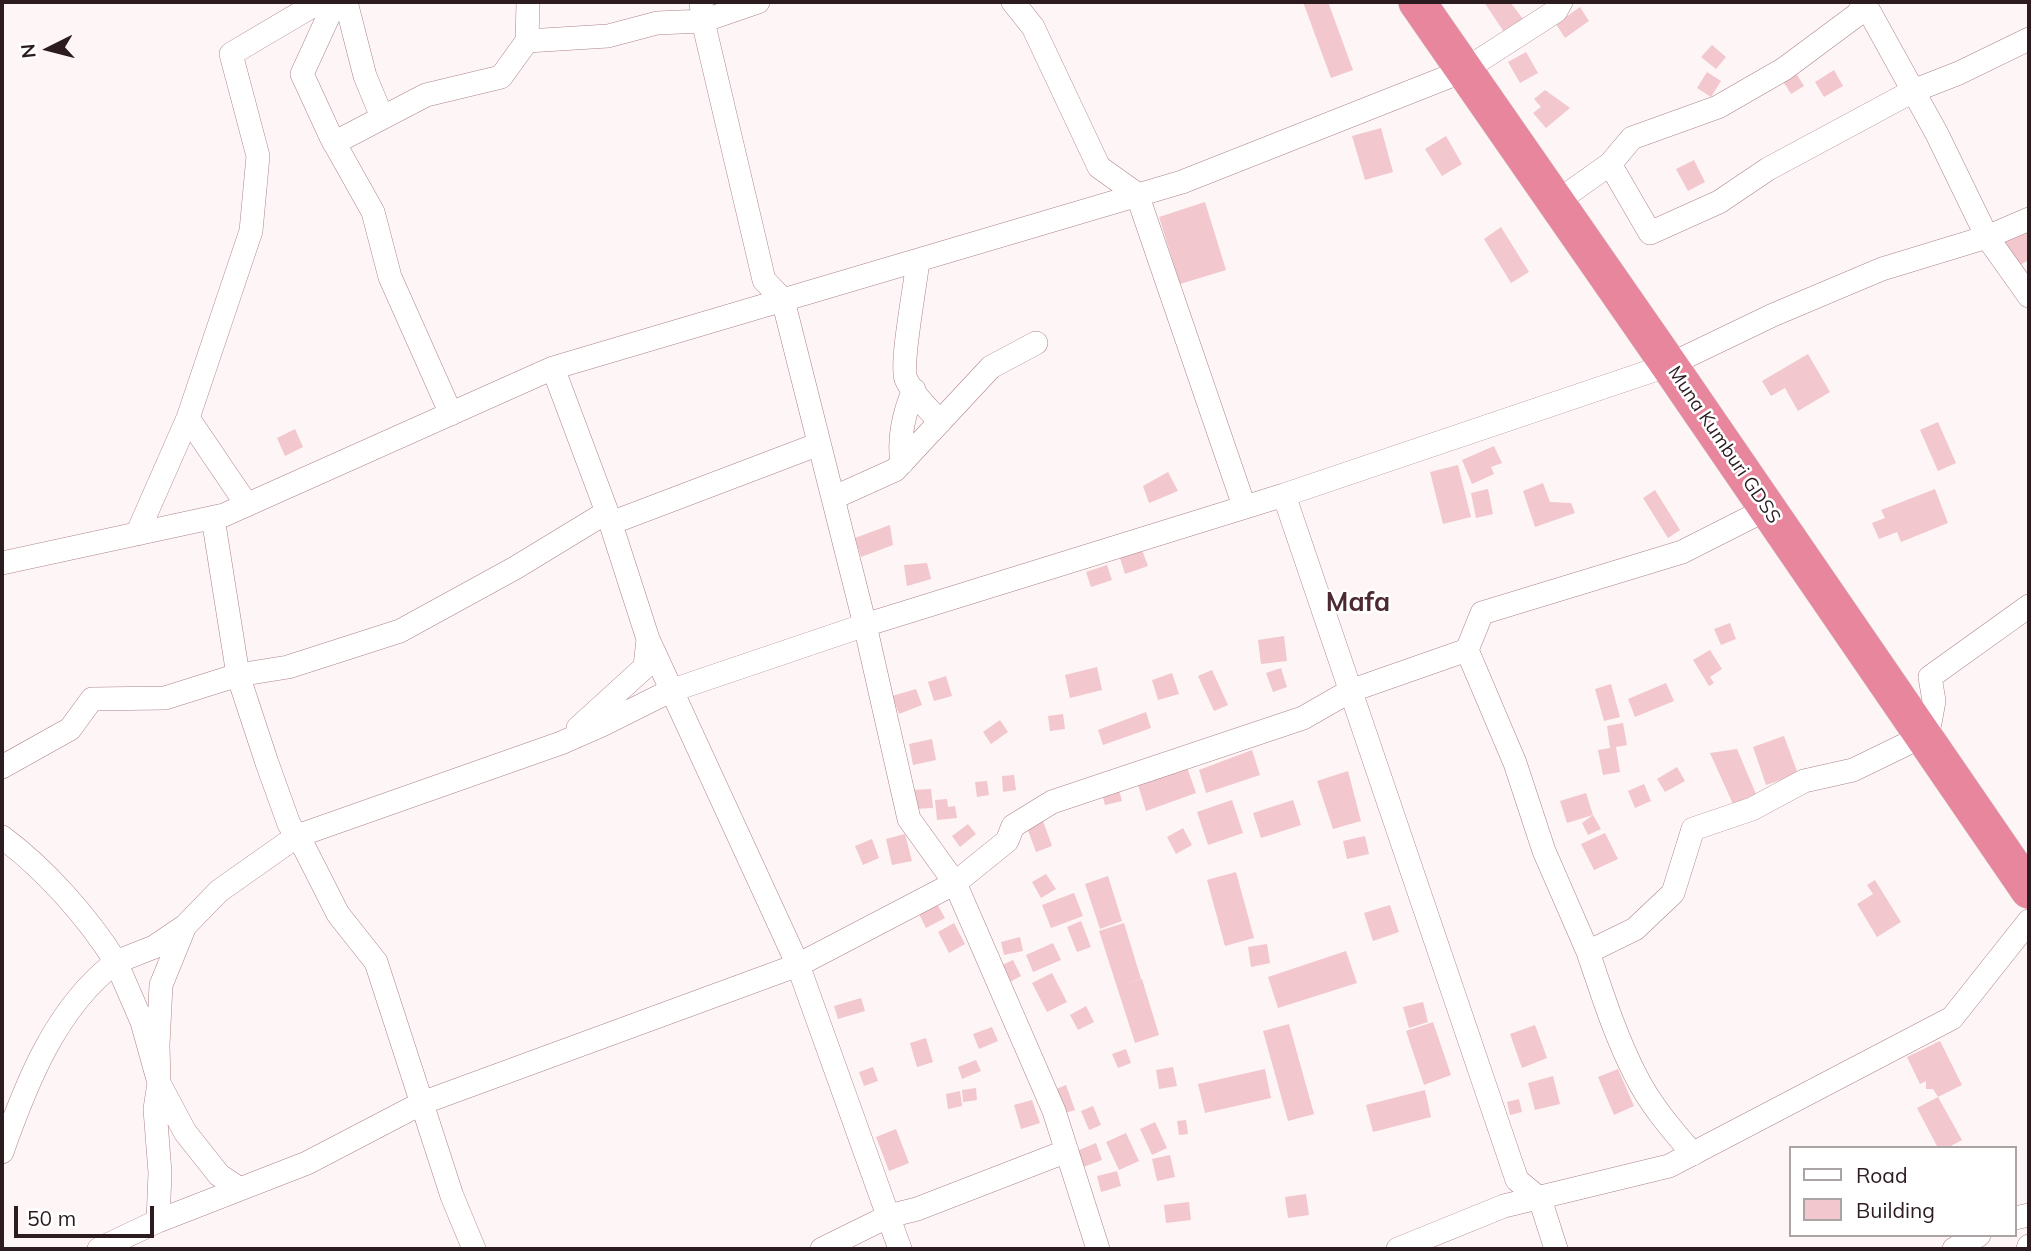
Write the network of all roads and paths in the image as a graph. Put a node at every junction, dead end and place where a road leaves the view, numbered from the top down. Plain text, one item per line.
1 (319, 2) edge
2 (335, 2) edge
3 (346, 2) edge
4 (528, 2) edge
5 (758, 2) edge
6 (1013, 2) edge
7 (1417, 2) edge
8 (1561, 2) edge
9 (1864, 2) edge
10 (702, 11) edge
11 (2029, 38) edge
12 (527, 41) junction
13 (1463, 71) junction
14 (1913, 90) junction
15 (382, 117) junction
16 (334, 142) junction
17 (1610, 164) junction
18 (1138, 194) junction
19 (1555, 203) junction
20 (2029, 219) edge
21 (1987, 237) junction
22 (918, 260) junction
23 (2029, 296) edge
24 (783, 300) junction
25 (1037, 343) dead end
26 (1669, 365) junction
27 (553, 368) junction
28 (914, 390) junction
29 (451, 414) junction
30 (188, 418) junction
31 (940, 422) junction
32 (819, 443) junction
33 (902, 463) junction
34 (1284, 495) junction
35 (833, 498) junction
36 (247, 505) junction
37 (1244, 506) junction
38 (1767, 509) junction
39 (213, 518) junction
40 (609, 518) junction
41 (137, 534) junction
42 (2, 563) edge
43 (2029, 606) edge
44 (865, 625) junction
45 (648, 639) junction
46 (1467, 650) junction
47 (238, 675) junction
48 (670, 691) junction
49 (1350, 691) junction
50 (1923, 736) junction
51 (561, 743) junction
52 (2, 767) edge
53 (297, 836) junction
54 (2, 837) edge
55 (955, 883) junction
56 (2029, 890) edge
57 (2029, 921) edge
58 (185, 926) junction
59 (1588, 952) junction
60 (116, 962) junction
61 (799, 965) junction
62 (159, 1083) junction
63 (422, 1103) junction
64 (1067, 1151) junction
65 (2, 1152) edge
66 (1693, 1154) junction
67 (240, 1189) junction
68 (1544, 1209) junction
69 (889, 1216) junction
70 (158, 1221) junction
71 (1975, 1237) edge
72 (99, 1249) edge
73 (474, 1249) edge
74 (822, 1249) edge
75 (900, 1249) edge
76 (1098, 1249) edge
77 (1398, 1249) edge
78 (1536, 1249) edge
79 (1556, 1249) edge
80 (1954, 1249) edge

1 - 30 street
2 - 16 street
3 - 15 street
4 - 12 street
5 - 10 street
6 - 18 street
7 - 13 highway, Muna Kumburi GDSS
8 - 13 street
9 - 14 street
9 - 17 street
10 - 12 street
10 - 24 street
11 - 14 street
12 - 15 street
13 - 18 street
13 - 19 highway, Muna Kumburi GDSS
14 - 17 street
14 - 21 street
15 - 16 street
16 - 29 street
17 - 19 street
18 - 22 street
18 - 37 street
19 - 26 highway, Muna Kumburi GDSS
20 - 21 street
21 - 23 street
21 - 26 street
22 - 24 street
22 - 28 street
24 - 27 street
24 - 32 street
25 - 31 street
26 - 34 street
26 - 38 highway, Muna Kumburi GDSS
27 - 29 street
27 - 40 street
28 - 31 street
28 - 33 street
29 - 36 street
30 - 36 street
30 - 41 street
31 - 33 street
32 - 35 street
32 - 40 street
33 - 35 street
34 - 37 street
34 - 49 street
35 - 44 street
36 - 39 street
37 - 44 street
38 - 46 street
38 - 50 highway, Muna Kumburi GDSS
39 - 41 street
39 - 47 street
40 - 45 street
40 - 47 street
41 - 42 street
43 - 50 street
44 - 48 street
44 - 55 street
45 - 48 street
45 - 51 street
46 - 49 street
46 - 59 street
47 - 52 street
47 - 53 street
48 - 51 street
48 - 61 street
49 - 55 street
49 - 68 street
50 - 56 highway, Muna Kumburi GDSS
50 - 59 street
51 - 53 street
53 - 58 street
53 - 63 street
54 - 60 street
55 - 61 street
55 - 64 street
57 - 66 street
58 - 60 street
58 - 62 street
59 - 66 street
60 - 62 street
60 - 65 street
61 - 63 street
61 - 69 street
62 - 67 street
62 - 70 street
63 - 67 street
63 - 73 street
64 - 69 street
64 - 76 street
66 - 68 street
67 - 70 street
68 - 77 street
68 - 78 street
68 - 79 street
69 - 74 street
69 - 75 street
70 - 72 street
71 - 80 street

